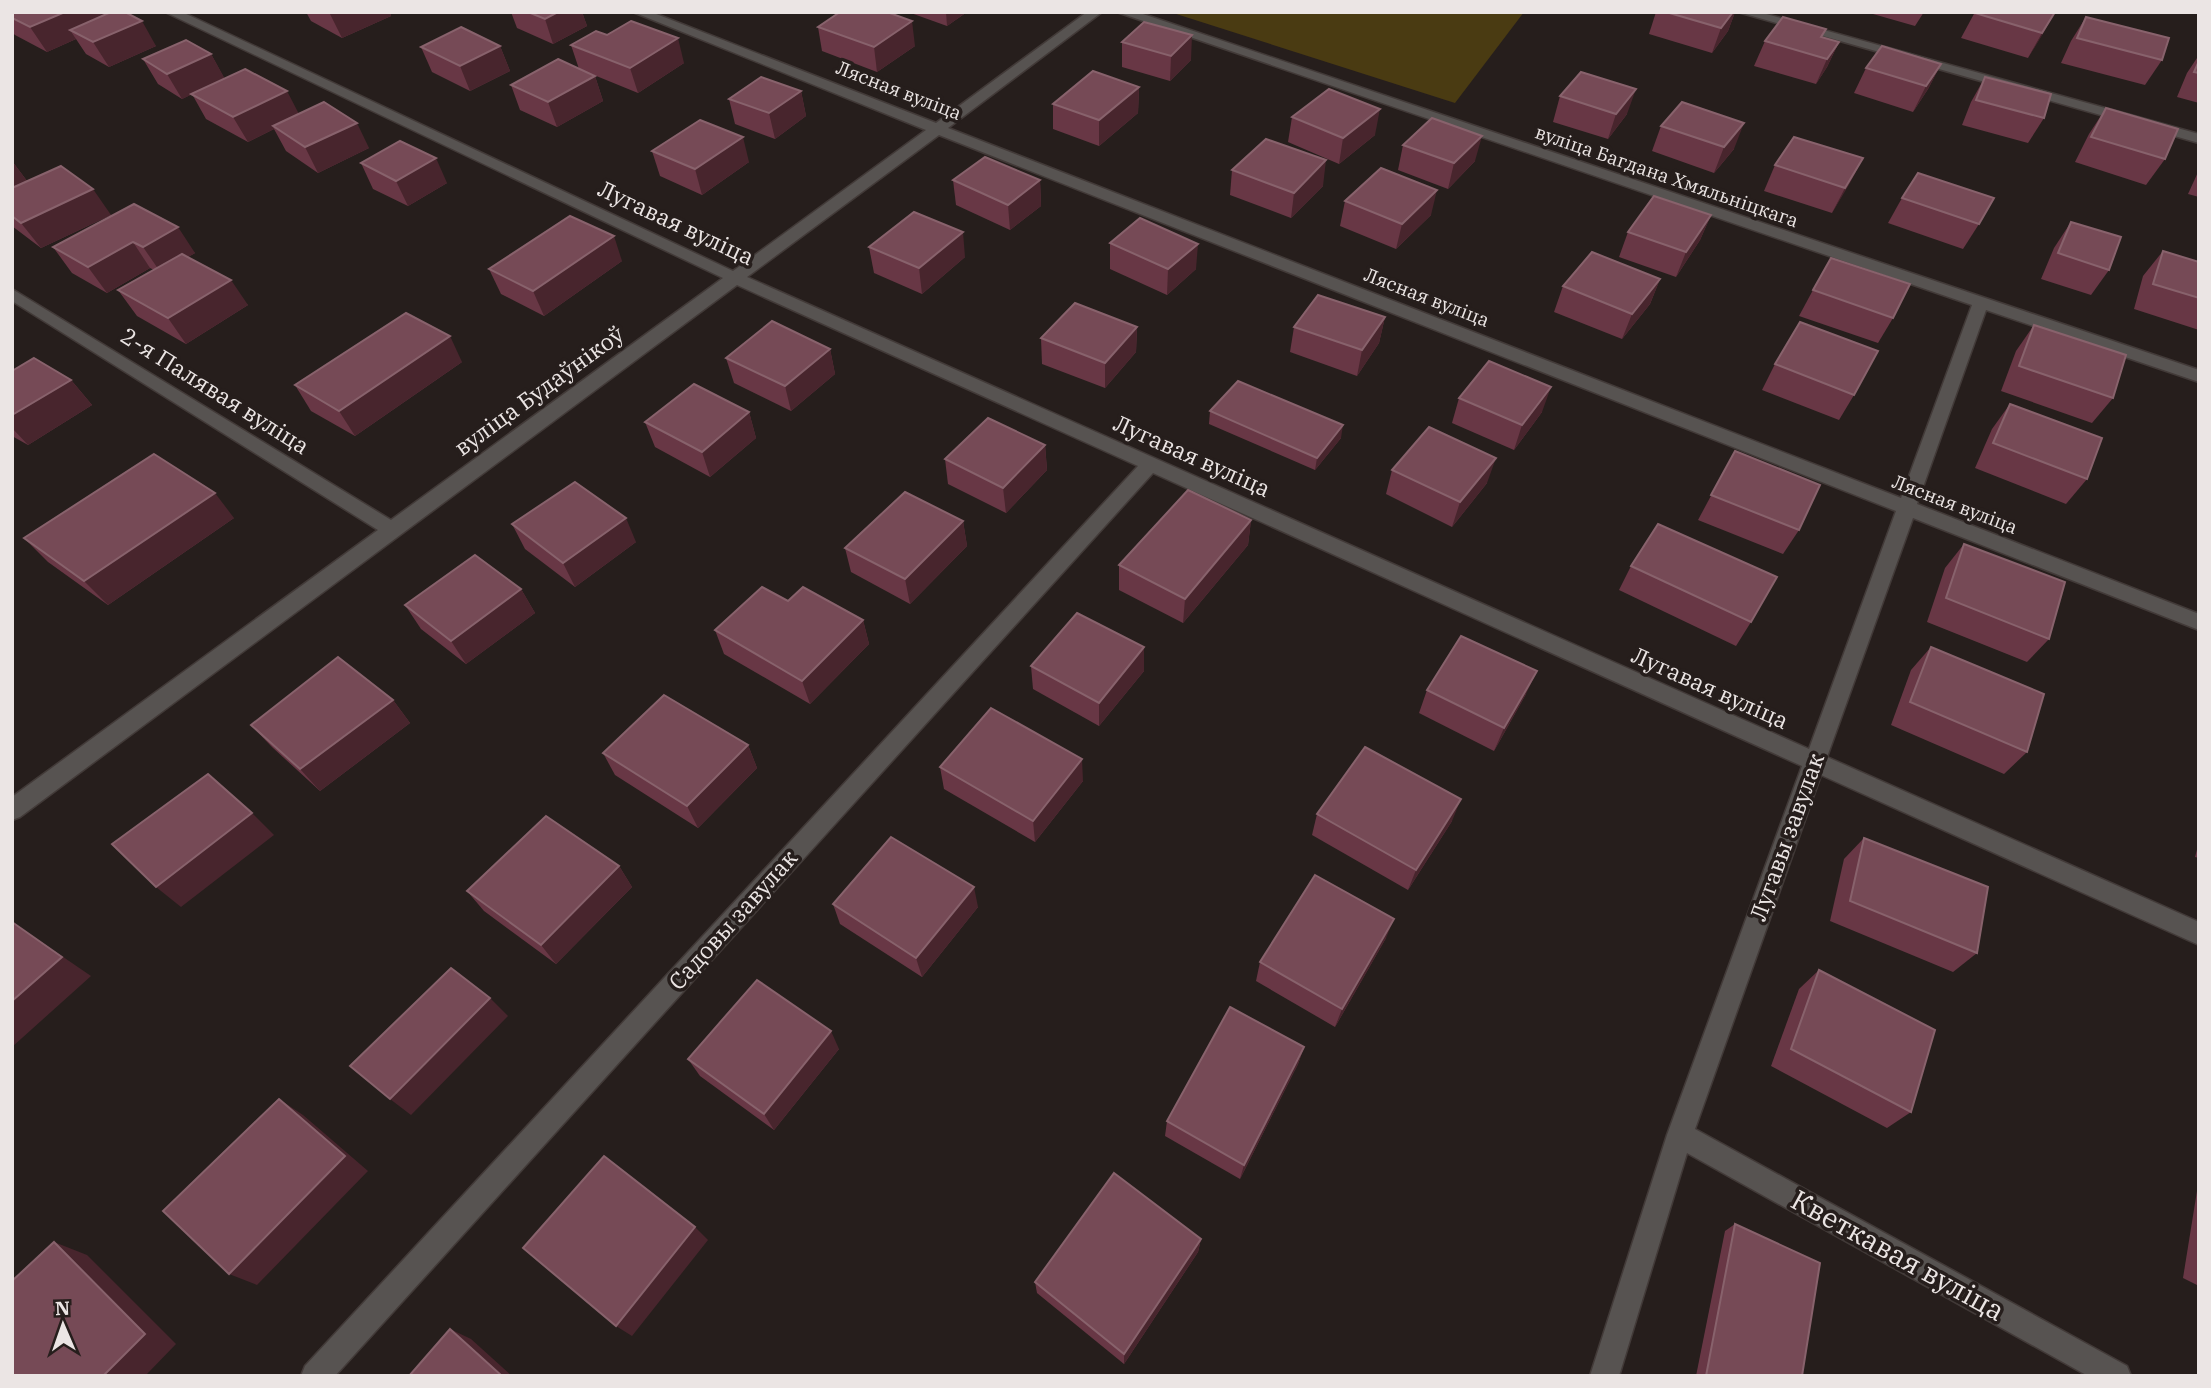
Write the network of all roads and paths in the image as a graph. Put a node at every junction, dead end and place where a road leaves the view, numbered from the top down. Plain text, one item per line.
1 (171, 12) edge
2 (639, 12) edge
3 (1096, 12) edge
4 (1124, 12) edge
5 (1744, 12) edge
6 (938, 128) junction
7 (2199, 139) edge
8 (735, 278) junction
9 (12, 294) edge
10 (1981, 302) junction
11 (2199, 376) edge
12 (1151, 464) junction
13 (1907, 507) junction
14 (392, 530) junction
15 (2199, 622) edge
16 (1815, 761) junction
17 (12, 810) edge
18 (2199, 934) edge
19 (1680, 1135) junction
20 (315, 1376) edge
21 (1604, 1376) edge
22 (2117, 1376) edge

1 - 8 street, Лугавая вуліца
2 - 6 street, Лясная вуліца
3 - 6 street, вуліца Будаўнікоў
4 - 10 street, вуліца Багдана Хмяльніцкага
5 - 7 street
6 - 8 street, вуліца Будаўнікоў
6 - 13 street, Лясная вуліца
8 - 12 street, Лугавая вуліца
8 - 14 street, вуліца Будаўнікоў
9 - 14 street, 2-я Палявая вуліца
10 - 11 street, вуліца Багдана Хмяльніцкага
10 - 13 street, Лугавы завулак
12 - 16 street, Лугавая вуліца
12 - 20 street, Садовы завулак
13 - 15 street, Лясная вуліца
13 - 16 street, Лугавы завулак
14 - 17 street, вуліца Будаўнікоў
16 - 18 street, Лугавая вуліца
16 - 19 street, Лугавы завулак
19 - 21 street, Лугавы завулак
19 - 22 street, Кветкавая вуліца

